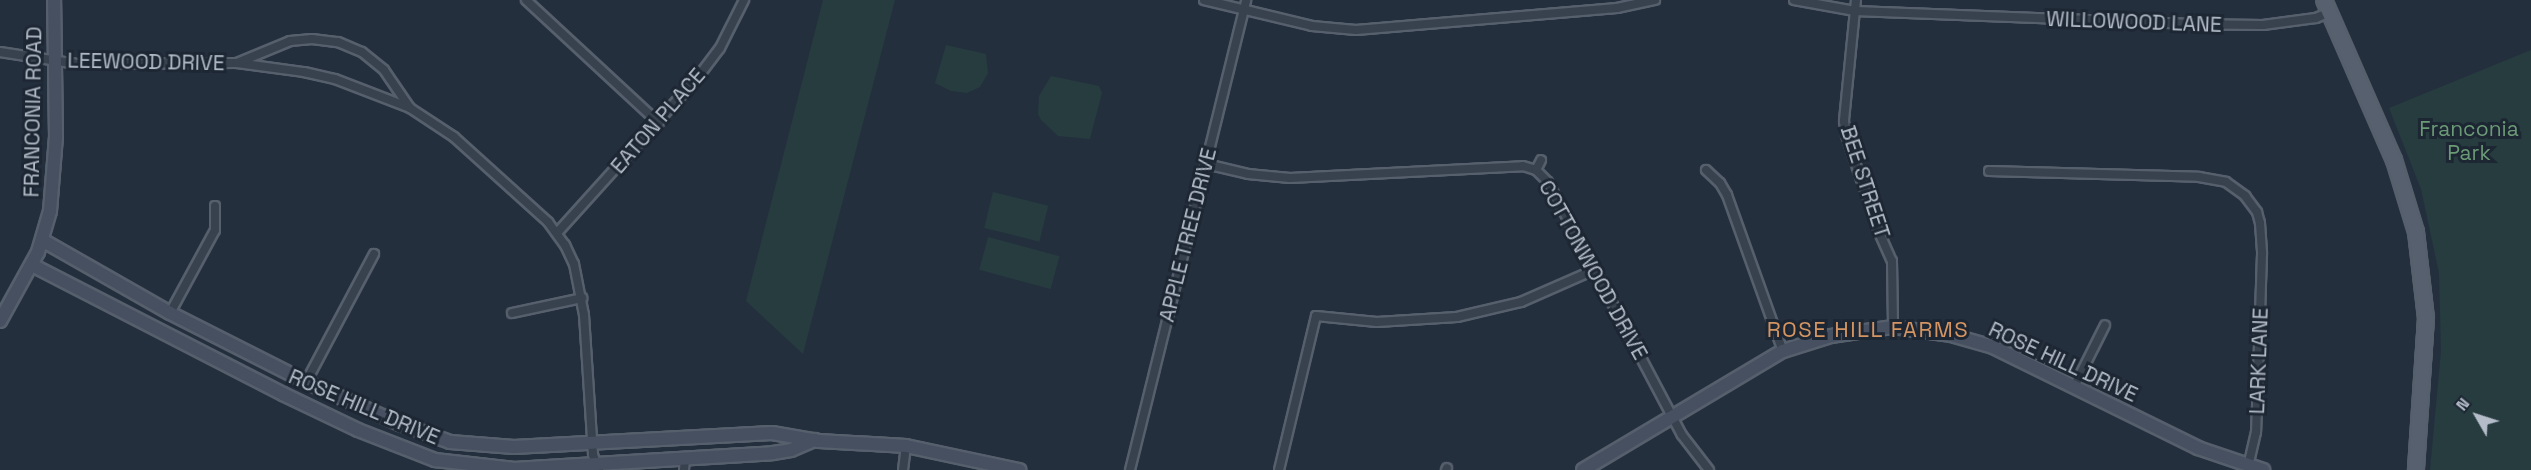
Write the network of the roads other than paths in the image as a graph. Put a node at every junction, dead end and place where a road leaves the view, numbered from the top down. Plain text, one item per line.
1 (54, 0) edge
2 (526, 0) edge
3 (744, 0) edge
4 (1204, 0) edge
5 (1246, 0) edge
6 (1655, 0) edge
7 (1794, 0) edge
8 (1856, 0) edge
9 (1644, 1) edge
10 (2327, 6) edge
11 (1244, 10) junction
12 (1855, 10) junction
13 (0, 52) edge
14 (55, 61) junction
15 (237, 63) junction
16 (410, 108) junction
17 (659, 123) junction
18 (1541, 160) dead end
19 (1206, 164) junction
20 (1536, 170) junction
21 (1706, 170) dead end
22 (1989, 171) dead end
23 (215, 206) dead end
24 (557, 233) junction
25 (42, 240) junction
26 (374, 254) dead end
27 (32, 265) junction
28 (1594, 270) junction
29 (582, 298) junction
30 (170, 313) junction
31 (512, 313) dead end
32 (2, 314) edge
33 (2105, 325) dead end
34 (1893, 327) junction
35 (1783, 351) junction
36 (306, 382) junction
37 (2074, 387) junction
38 (1672, 417) junction
39 (815, 440) junction
40 (592, 442) junction
41 (906, 447) junction
42 (595, 464) edge
43 (685, 464) edge
44 (2248, 466) junction
45 (903, 470) edge
46 (1019, 470) edge
47 (1130, 470) edge
48 (1279, 470) edge
49 (1583, 470) edge
50 (1709, 470) edge
51 (2264, 470) edge
52 (2416, 470) edge

1 - 14 street, FRANCONIA ROAD
2 - 17 street
3 - 17 street, EATON PLACE
4 - 11 street
5 - 11 street, APPLE TREE DRIVE
6 - 9 street
7 - 12 street, WILLOWOOD LANE
8 - 12 street, BEE STREET
9 - 11 street
10 - 12 street, WILLOWOOD LANE
10 - 52 main road
11 - 19 street, APPLE TREE DRIVE
12 - 34 street, BEE STREET
13 - 14 street, LEEWOOD DRIVE
14 - 15 street, LEEWOOD DRIVE
14 - 25 street, FRANCONIA ROAD
15 - 16 street, LEEWOOD DRIVE
15 - 16 street, LEEWOOD DRIVE
16 - 24 street, LEEWOOD DRIVE
17 - 24 street, EATON PLACE
18 - 20 street
19 - 20 street, COTTONWOOD DRIVE
19 - 47 street, APPLE TREE DRIVE
20 - 28 street, COTTONWOOD DRIVE
21 - 35 street
22 - 44 street, LARK LANE
23 - 30 street
24 - 29 street, LEEWOOD DRIVE
25 - 27 street, FRANCONIA ROAD
25 - 30 street, ROSE HILL DRIVE
26 - 36 street
27 - 32 street, FRANCONIA ROAD
27 - 42 street, ROSE HILL DRIVE
28 - 38 street, COTTONWOOD DRIVE
28 - 48 street
29 - 31 street
29 - 40 street, LEEWOOD DRIVE
30 - 36 street, ROSE HILL DRIVE
33 - 37 street
34 - 35 street, ROSE HILL DRIVE
34 - 37 street, ROSE HILL DRIVE
35 - 38 street, ROSE HILL DRIVE
36 - 40 street, ROSE HILL DRIVE
37 - 44 street, ROSE HILL DRIVE
38 - 49 street, ROSE HILL DRIVE
38 - 50 street, COTTONWOOD DRIVE
39 - 40 street, ROSE HILL DRIVE
39 - 41 street, ROSE HILL DRIVE
39 - 43 street, ROSE HILL DRIVE
40 - 42 street, LEEWOOD DRIVE
41 - 45 street
41 - 46 street, ROSE HILL DRIVE
42 - 43 street, ROSE HILL DRIVE
44 - 51 street, ROSE HILL DRIVE

